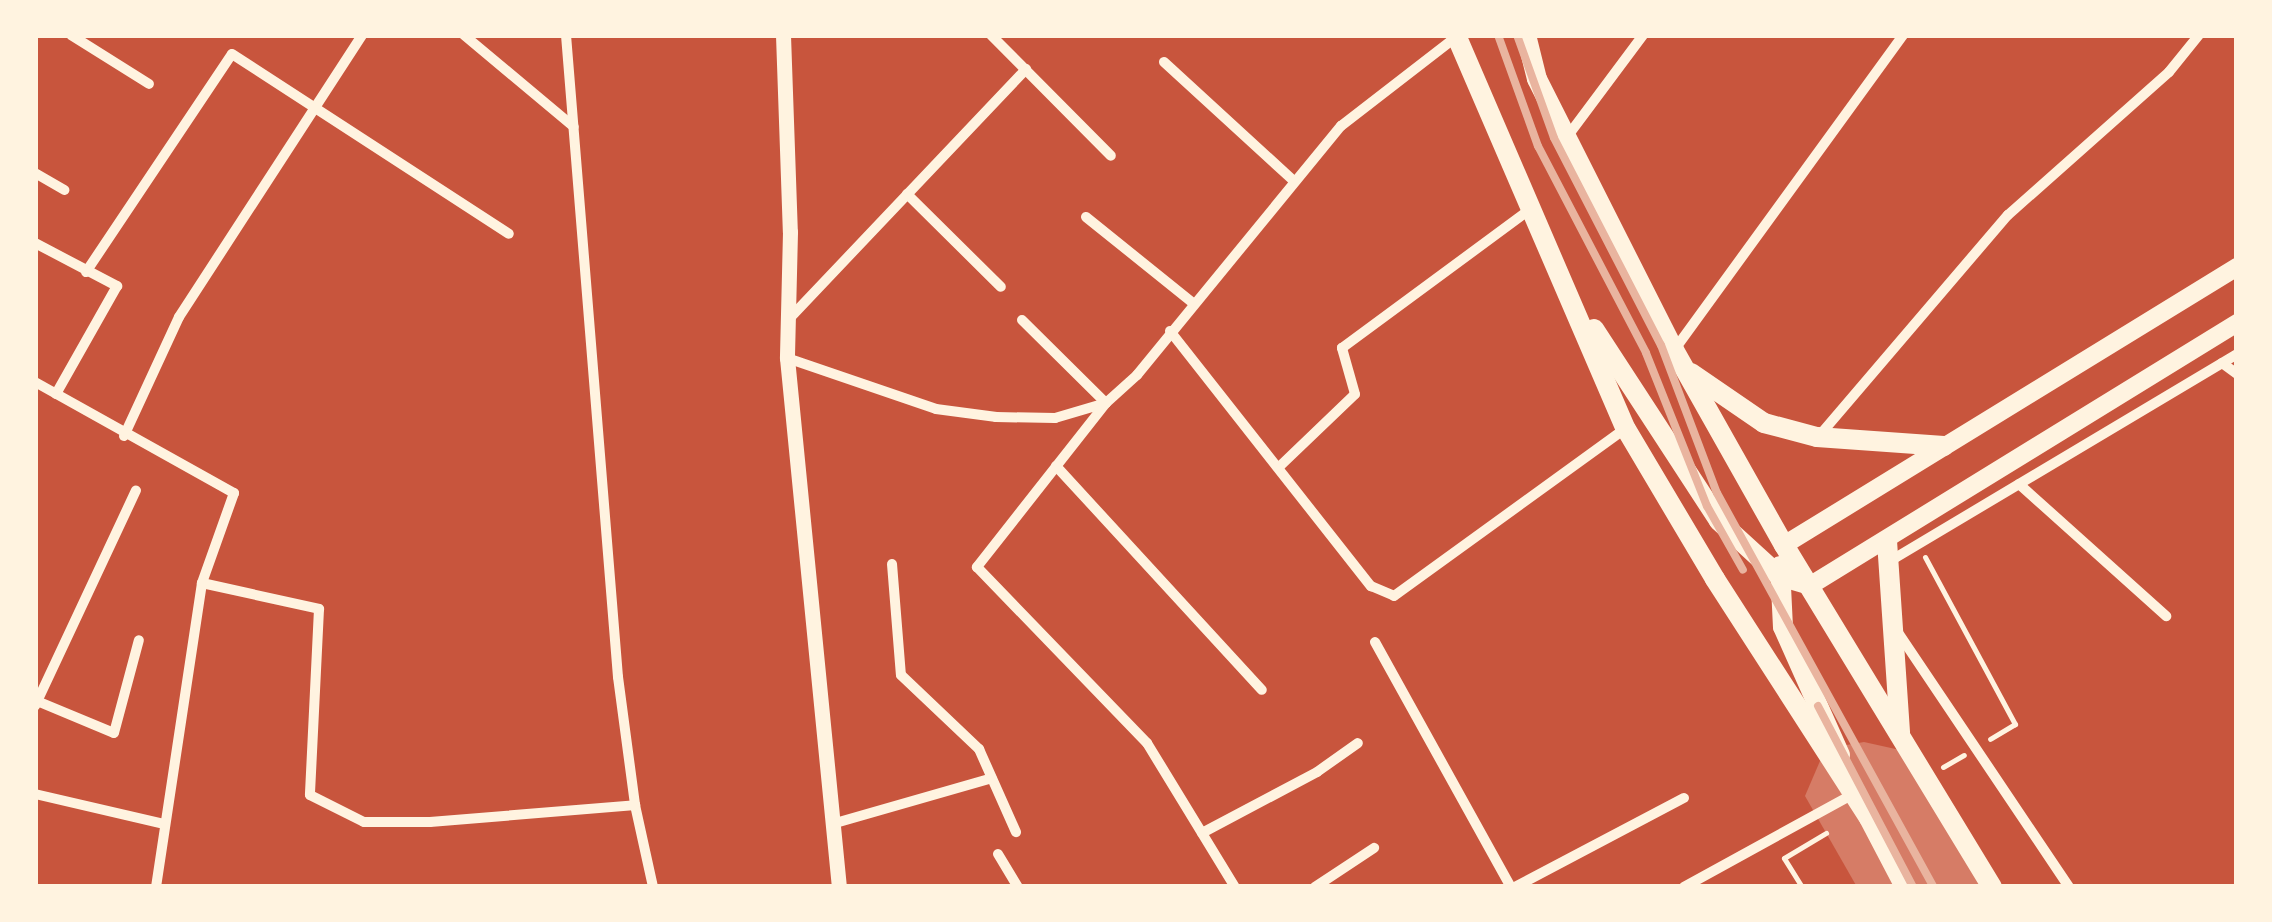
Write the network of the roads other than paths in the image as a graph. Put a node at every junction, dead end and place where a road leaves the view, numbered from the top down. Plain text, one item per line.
1 (71, 35) edge
2 (362, 35) edge
3 (464, 35) edge
4 (566, 35) edge
5 (783, 35) edge
6 (992, 35) edge
7 (1526, 35) edge
8 (1642, 35) edge
9 (1904, 35) edge
10 (2199, 35) edge
11 (1456, 36) edge
12 (1164, 62) dead end
13 (1026, 69) junction
14 (149, 84) dead end
15 (314, 108) junction
16 (574, 127) junction
17 (1566, 137) junction
18 (1112, 156) dead end
19 (35, 173) edge
20 (1294, 181) junction
21 (64, 190) dead end
22 (907, 194) junction
23 (1529, 210) junction
24 (1086, 218) dead end
25 (510, 234) dead end
26 (36, 245) edge
27 (2237, 268) edge
28 (86, 272) junction
29 (1565, 287) junction
30 (1001, 288) dead end
31 (1194, 303) junction
32 (788, 320) junction
33 (1022, 320) dead end
34 (2237, 323) edge
35 (1170, 331) junction
36 (1674, 350) junction
37 (2237, 354) edge
38 (787, 358) junction
39 (2222, 363) junction
40 (1685, 369) junction
41 (2237, 374) edge
42 (35, 382) edge
43 (56, 394) junction
44 (1106, 403) junction
45 (1626, 429) junction
46 (124, 436) junction
47 (1818, 437) junction
48 (1944, 446) junction
49 (1056, 466) junction
50 (1279, 467) junction
51 (2019, 484) junction
52 (136, 490) dead end
53 (1784, 545) junction
54 (1888, 551) junction
55 (892, 564) dead end
56 (1779, 576) junction
57 (202, 583) junction
58 (1811, 585) junction
59 (2166, 616) dead end
60 (1891, 624) junction
61 (139, 640) dead end
62 (1376, 642) dead end
63 (1262, 690) dead end
64 (36, 703) edge
65 (1900, 741) junction
66 (1358, 743) dead end
67 (992, 778) junction
68 (35, 794) edge
69 (1854, 794) junction
70 (1684, 798) dead end
71 (635, 805) junction
72 (1870, 818) junction
73 (164, 824) junction
74 (832, 824) junction
75 (1016, 832) dead end
76 (1202, 833) junction
77 (1374, 848) dead end
78 (998, 854) dead end
79 (156, 887) edge
80 (653, 887) edge
81 (838, 887) edge
82 (1018, 887) edge
83 (1235, 887) edge
84 (1316, 887) edge
85 (1513, 887) edge
86 (1684, 887) edge
87 (1905, 887) edge
88 (1992, 887) edge
89 (2069, 887) edge

1 - 14 street
2 - 15 street
3 - 16 street
4 - 16 street
5 - 32 street
6 - 13 street
7 - 17 main road
8 - 17 street
9 - 36 street
10 - 47 street
11 - 20 street
11 - 23 main road
12 - 20 street
13 - 18 street
13 - 22 street
15 - 25 street
15 - 28 street
15 - 46 street
16 - 71 street
17 - 36 main road
19 - 21 street
20 - 31 street
22 - 30 street
22 - 32 street
23 - 29 main road
23 - 50 street
24 - 31 street
26 - 28 street
27 - 48 main road
28 - 43 street
29 - 45 main road
29 - 56 main road
31 - 35 street
32 - 38 street
33 - 44 street
34 - 54 main road
35 - 44 street
35 - 50 street
36 - 40 main road
37 - 39 street
38 - 44 street
38 - 74 street
39 - 41 street
39 - 51 street
40 - 47 main road
40 - 53 main road
42 - 43 street
43 - 46 street
44 - 49 street
45 - 50 street
45 - 69 main road
46 - 57 street
47 - 48 main road
48 - 53 main road
49 - 63 street
49 - 76 street
51 - 54 street
51 - 59 street
52 - 64 street
53 - 56 main road
53 - 58 main road
54 - 58 main road
54 - 60 main road
55 - 67 street
56 - 58 main road
56 - 72 main road
57 - 71 street
57 - 73 street
58 - 65 main road
60 - 65 main road
60 - 89 street
61 - 64 street
62 - 85 street
65 - 88 main road
66 - 76 street
67 - 74 street
67 - 75 street
68 - 73 street
69 - 72 main road
69 - 86 street
70 - 85 street
71 - 80 street
72 - 87 main road
73 - 79 street
74 - 81 street
76 - 83 street
77 - 84 street
78 - 82 street

